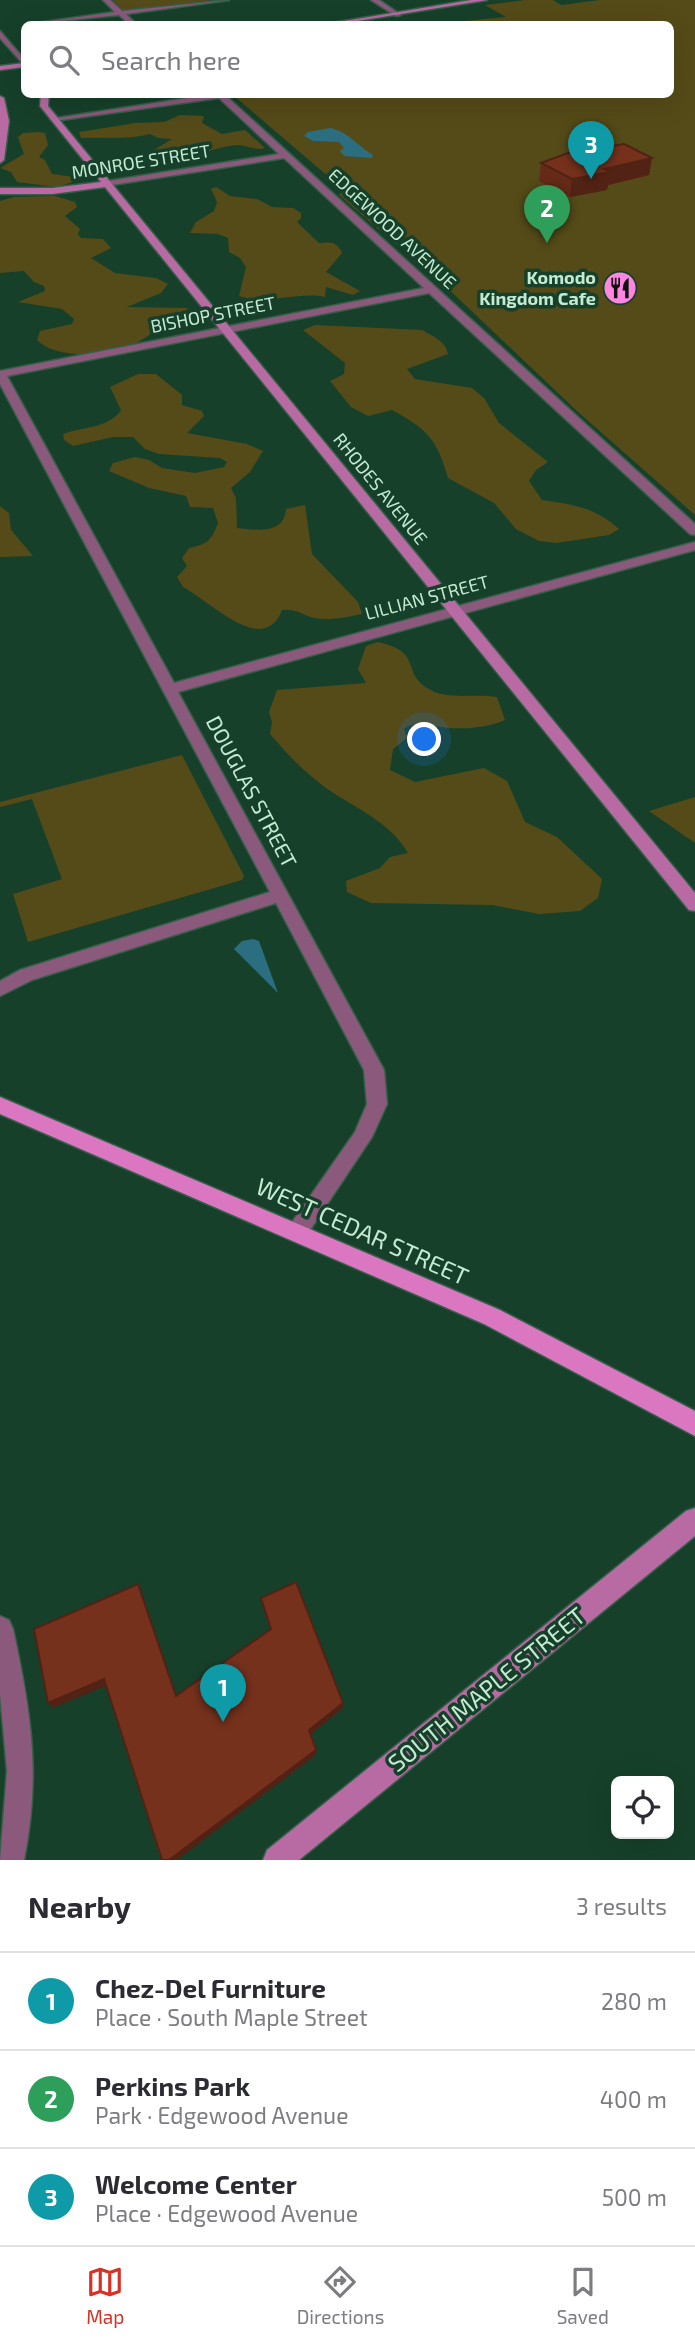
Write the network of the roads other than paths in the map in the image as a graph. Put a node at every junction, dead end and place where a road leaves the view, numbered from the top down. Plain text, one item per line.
1 (96, 0) edge
2 (106, 0) edge
3 (226, 0) edge
4 (374, 0) edge
5 (484, 0) edge
6 (121, 13) junction
7 (111, 14) junction
8 (398, 15) junction
9 (56, 21) edge
10 (119, 21) edge
11 (130, 21) edge
12 (352, 21) edge
13 (2, 30) edge
14 (21, 59) edge
15 (21, 64) edge
16 (0, 68) edge
17 (0, 98) edge
18 (45, 98) edge
19 (198, 98) edge
20 (222, 98) edge
21 (54, 119) junction
22 (286, 155) junction
23 (0, 160) edge
24 (108, 184) junction
25 (0, 191) edge
26 (432, 289) junction
27 (228, 330) junction
28 (0, 374) edge
29 (695, 531) edge
30 (695, 546) edge
31 (454, 610) junction
32 (170, 689) junction
33 (281, 895) junction
34 (695, 905) edge
35 (26, 975) junction
36 (0, 976) edge
37 (0, 989) edge
38 (0, 1105) edge
39 (297, 1232) junction
40 (695, 1424) edge
41 (695, 1520) edge
42 (0, 1629) edge
43 (10, 1860) edge
44 (277, 1860) edge

1 - 7 street
2 - 6 street
3 - 6 street
4 - 8 street
5 - 8 street
6 - 7 street
6 - 11 street
7 - 9 street
7 - 10 street
8 - 12 street
13 - 14 street
15 - 16 street
17 - 23 street
18 - 21 street, RHODES AVENUE
19 - 21 street
20 - 22 street, EDGEWOOD AVENUE
21 - 24 street, RHODES AVENUE
22 - 24 street, MONROE STREET
22 - 26 street, EDGEWOOD AVENUE
24 - 25 street, MONROE STREET
24 - 27 street, RHODES AVENUE
26 - 27 street, BISHOP STREET
26 - 29 street, EDGEWOOD AVENUE
27 - 28 street, BISHOP STREET
27 - 31 street, RHODES AVENUE
28 - 32 street, DOUGLAS STREET
30 - 31 street, LILLIAN STREET
31 - 32 street, LILLIAN STREET
31 - 34 street, RHODES AVENUE
32 - 33 street, DOUGLAS STREET
33 - 35 street
33 - 39 street, DOUGLAS STREET
35 - 36 street
35 - 37 street
38 - 39 main road, WEST CEDAR STREET
39 - 40 main road, WEST CEDAR STREET
41 - 44 street, SOUTH MAPLE STREET
42 - 43 street

